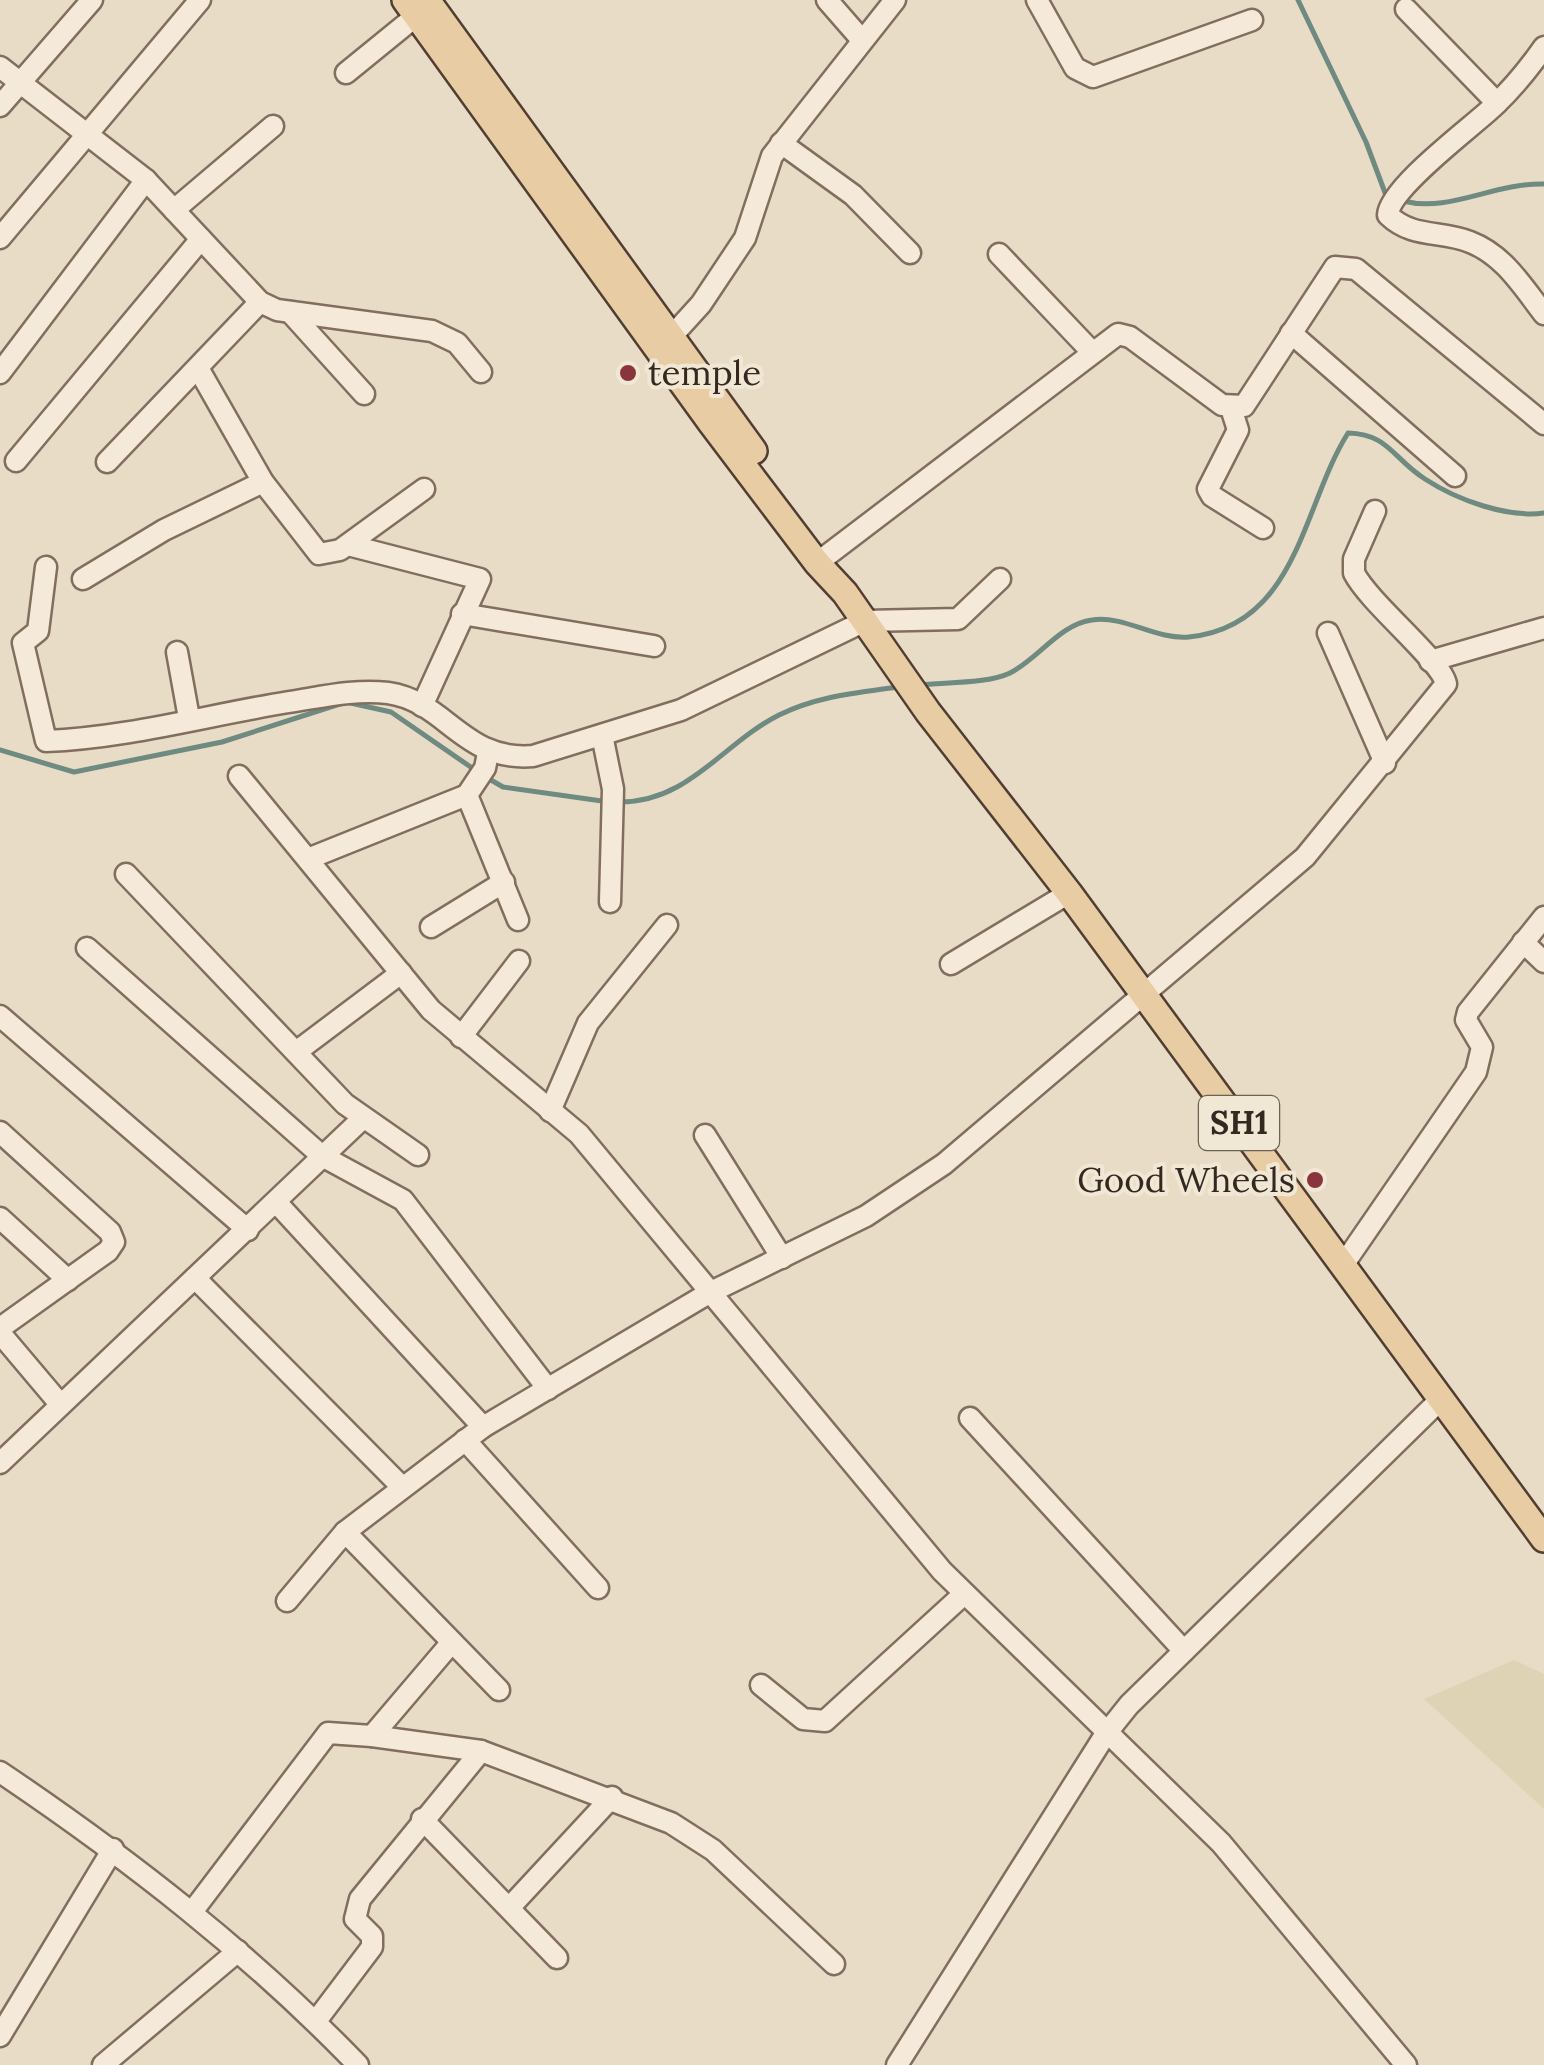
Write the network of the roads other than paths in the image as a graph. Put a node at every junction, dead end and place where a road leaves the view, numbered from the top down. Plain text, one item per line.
1 (92, 0) edge
2 (200, 0) edge
3 (827, 0) edge
4 (896, 0) edge
5 (1036, 0) edge
6 (416, 5) edge
7 (1406, 9) dead end
8 (1252, 20) dead end
9 (861, 39) junction
10 (1542, 52) edge
11 (0, 68) edge
12 (346, 73) dead end
13 (20, 83) junction
14 (1497, 104) junction
15 (0, 106) edge
16 (272, 126) dead end
17 (86, 134) junction
18 (781, 143) junction
19 (146, 180) junction
20 (174, 210) junction
21 (0, 238) edge
22 (201, 239) junction
23 (910, 253) dead end
24 (999, 254) dead end
25 (260, 302) junction
26 (290, 312) junction
27 (1544, 314) edge
28 (1291, 333) junction
29 (671, 336) junction
30 (1092, 352) junction
31 (198, 368) junction
32 (481, 372) dead end
33 (0, 373) edge
34 (364, 394) dead end
35 (1231, 408) junction
36 (1540, 417) edge
37 (16, 461) dead end
38 (107, 462) dead end
39 (1455, 476) dead end
40 (263, 482) junction
41 (424, 489) dead end
42 (1376, 511) dead end
43 (1263, 528) dead end
44 (348, 545) junction
45 (823, 558) junction
46 (46, 567) dead end
47 (83, 578) dead end
48 (1000, 579) dead end
49 (462, 614) junction
50 (865, 621) junction
51 (1543, 627) edge
52 (1328, 633) dead end
53 (654, 646) dead end
54 (176, 652) dead end
55 (1430, 660) junction
56 (422, 706) junction
57 (189, 718) junction
58 (602, 735) junction
59 (486, 760) junction
60 (1384, 763) junction
61 (240, 776) dead end
62 (470, 791) junction
63 (310, 858) junction
64 (126, 874) dead end
65 (504, 882) junction
66 (1069, 893) junction
67 (610, 902) dead end
68 (1544, 916) edge
69 (518, 920) dead end
70 (666, 926) dead end
71 (431, 927) dead end
72 (1523, 942) junction
73 (87, 948) dead end
74 (519, 961) dead end
75 (1544, 962) edge
76 (951, 964) dead end
77 (400, 973) junction
78 (1142, 993) junction
79 (0, 1016) edge
80 (461, 1037) junction
81 (296, 1052) junction
82 (550, 1110) junction
83 (362, 1119) junction
84 (0, 1132) edge
85 (705, 1135) dead end
86 (418, 1155) dead end
87 (322, 1156) junction
88 (276, 1202) junction
89 (0, 1218) edge
90 (248, 1230) junction
91 (782, 1258) junction
92 (1343, 1264) junction
93 (196, 1278) junction
94 (68, 1280) junction
95 (709, 1293) junction
96 (0, 1330) edge
97 (548, 1389) junction
98 (1442, 1399) junction
99 (60, 1404) junction
100 (970, 1418) dead end
101 (483, 1427) junction
102 (465, 1440) junction
103 (0, 1463) edge
104 (402, 1486) junction
105 (345, 1532) junction
106 (1544, 1539) edge
107 (598, 1588) dead end
108 (964, 1594) junction
109 (287, 1601) dead end
110 (452, 1642) junction
111 (1184, 1651) junction
112 (760, 1685) dead end
113 (499, 1690) dead end
114 (1105, 1735) junction
115 (372, 1736) junction
116 (481, 1751) junction
117 (0, 1772) edge
118 (612, 1798) junction
119 (422, 1819) junction
120 (114, 1849) junction
121 (510, 1908) junction
122 (192, 1912) junction
123 (238, 1951) junction
124 (557, 1958) dead end
125 (834, 1964) dead end
126 (316, 2021) junction
127 (0, 2036) edge
128 (103, 2065) edge
129 (358, 2065) edge
130 (897, 2065) edge
131 (1406, 2065) edge

1 - 13 street
2 - 17 street
3 - 9 street
4 - 9 street
5 - 8 street
6 - 12 street
6 - 29 main road
6 - 45 main road
7 - 14 street
9 - 18 street
10 - 14 street
11 - 13 street
13 - 15 street
13 - 17 street
14 - 27 street
16 - 20 street
17 - 19 street
17 - 21 street
18 - 23 street
18 - 29 street
19 - 20 street
19 - 33 street
20 - 22 street
22 - 25 street
22 - 37 street
24 - 30 street
25 - 26 street
25 - 31 street
26 - 32 street
26 - 34 street
28 - 35 street
28 - 36 street
28 - 39 street
29 - 45 main road
30 - 35 street
30 - 45 street
31 - 38 street
31 - 40 street
35 - 43 street
40 - 44 street
40 - 47 street
41 - 44 street
42 - 55 street
44 - 49 street
45 - 50 main road
46 - 57 street
48 - 50 street
49 - 53 street
49 - 56 street
50 - 58 street
50 - 66 main road, SH1
51 - 55 street
52 - 60 street
54 - 57 street
55 - 60 street
56 - 57 street
56 - 59 street
58 - 59 street
58 - 67 street
59 - 62 street
60 - 78 street
61 - 63 street
62 - 63 street
62 - 65 street
63 - 77 street
64 - 81 street
65 - 69 street
65 - 71 street
66 - 76 street
66 - 78 main road, SH1
68 - 72 street
70 - 82 street
72 - 75 street
72 - 92 street
73 - 87 street
74 - 80 street
77 - 80 street
77 - 81 street
78 - 91 street
78 - 92 main road, SH1
79 - 90 street
80 - 82 street
81 - 83 street
82 - 95 street
83 - 86 street
83 - 87 street
84 - 94 street
85 - 91 street
87 - 88 street
87 - 97 street
88 - 90 street
88 - 101 street
89 - 94 street
90 - 93 street
91 - 95 street
92 - 98 main road, SH1
93 - 99 street
93 - 104 street
94 - 96 street
95 - 97 street
95 - 108 street
96 - 99 street
97 - 101 street
98 - 106 main road, SH1
98 - 111 street
99 - 103 street
100 - 111 street
101 - 102 street
102 - 104 street
102 - 107 street
104 - 105 street
105 - 109 street
105 - 110 street
108 - 112 street
108 - 114 street
110 - 113 street
110 - 115 street
111 - 114 street
114 - 130 street
114 - 131 street
115 - 116 street
115 - 122 street
116 - 118 street
116 - 119 street
117 - 120 street
118 - 121 street
118 - 125 street
119 - 121 street
119 - 126 street
120 - 122 street
120 - 127 street
121 - 124 street
122 - 123 street
123 - 126 street
123 - 128 street
126 - 129 street

